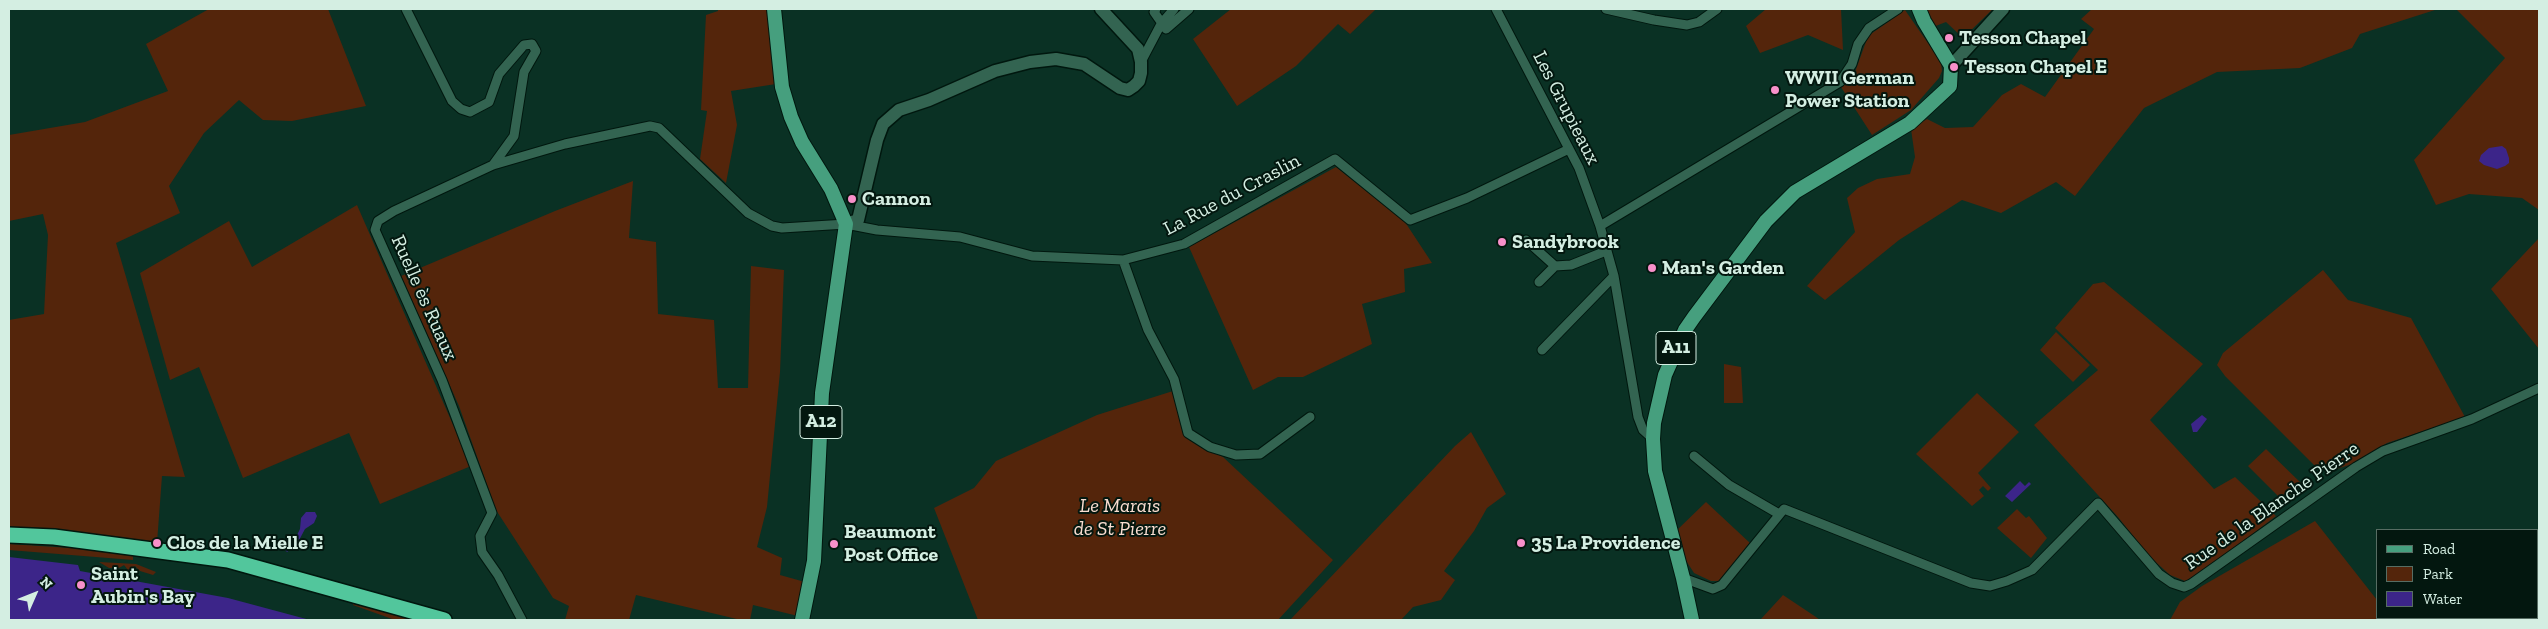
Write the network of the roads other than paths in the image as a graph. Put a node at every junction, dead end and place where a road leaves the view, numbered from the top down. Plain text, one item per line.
1 (406, 9) edge
2 (774, 9) edge
3 (1101, 9) edge
4 (1156, 9) edge
5 (1174, 9) edge
6 (1188, 9) edge
7 (1496, 9) edge
8 (1606, 9) edge
9 (1717, 9) edge
10 (1898, 9) edge
11 (1919, 9) edge
12 (2003, 9) edge
13 (1161, 24) junction
14 (1141, 62) junction
15 (1951, 66) junction
16 (1569, 149) junction
17 (493, 165) junction
18 (846, 224) junction
19 (1600, 226) junction
20 (1526, 240) dead end
21 (1606, 251) junction
22 (1123, 260) junction
23 (1555, 266) junction
24 (1614, 276) junction
25 (1539, 282) dead end
26 (1542, 350) dead end
27 (2539, 388) edge
28 (1310, 417) dead end
29 (1653, 439) junction
30 (1694, 456) dead end
31 (1779, 514) junction
32 (9, 535) edge
33 (1683, 578) junction
34 (444, 620) edge
35 (522, 620) edge
36 (802, 620) edge
37 (1692, 620) edge

1 - 17 street
2 - 18 main road
3 - 14 street
4 - 13 street
5 - 13 street
6 - 13 street
7 - 16 street, Les Grupieaux
8 - 9 street
10 - 19 street
11 - 15 main road
12 - 15 street
13 - 14 street
14 - 18 street
15 - 29 main road, A11
16 - 19 street, Les Grupieaux
16 - 22 street, La Rue du Craslin
17 - 18 street, Ruelle ès Ruaux
17 - 35 street, Ruelle ès Ruaux
18 - 22 street, La Rue du Craslin
18 - 36 main road, A12
19 - 21 street, Les Grupieaux
20 - 23 street
21 - 23 street
21 - 24 street, Les Grupieaux
22 - 28 street
23 - 25 street
24 - 26 street
24 - 29 street, Les Grupieaux
27 - 31 street, Rue de la Blanche Pierre
29 - 33 main road, A11
30 - 31 street
31 - 33 street
32 - 34 highway
33 - 37 main road, A11

